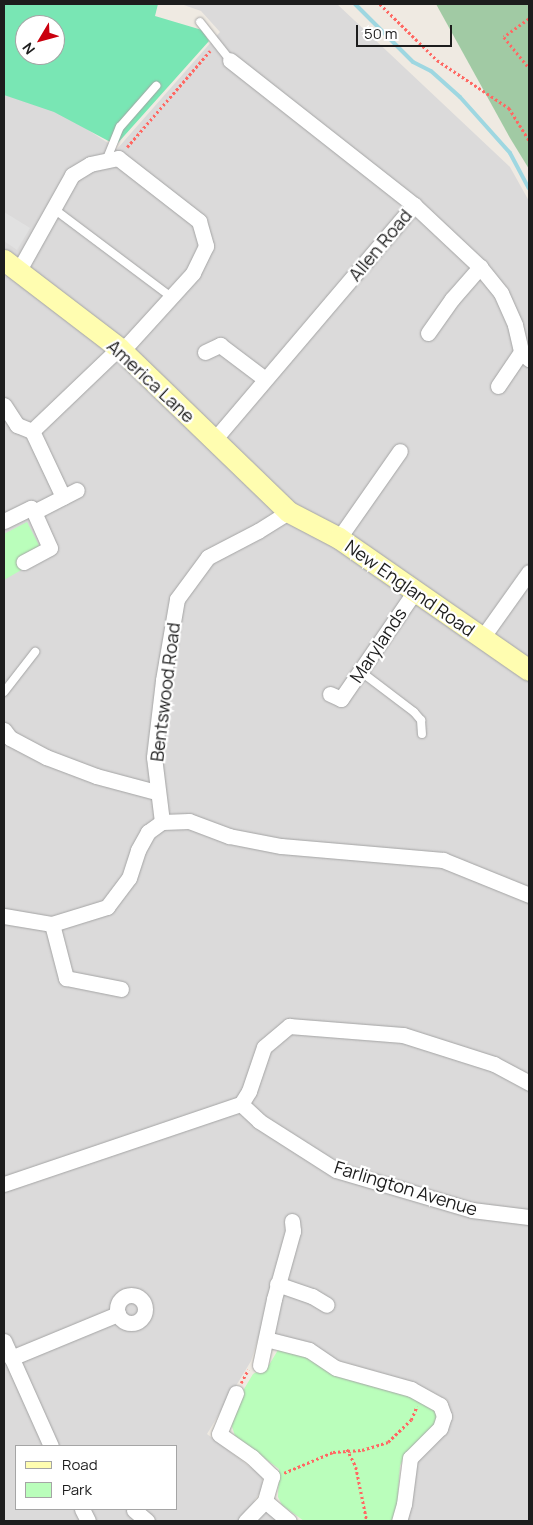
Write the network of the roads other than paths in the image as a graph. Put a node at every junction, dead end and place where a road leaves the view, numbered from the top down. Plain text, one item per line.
1 (200, 22) dead end
2 (230, 60) joint
3 (156, 86) dead end
4 (112, 160) junction
5 (414, 205) junction
6 (54, 209) junction
7 (12, 265) edge
8 (480, 267) junction
9 (171, 297) junction
10 (428, 333) dead end
11 (120, 350) junction
12 (205, 352) dead end
13 (525, 355) edge
14 (265, 379) junction
15 (498, 386) dead end
16 (4, 405) edge
17 (32, 431) junction
18 (214, 440) junction
19 (400, 451) dead end
20 (77, 490) dead end
21 (63, 497) junction
22 (34, 512) junction
23 (289, 512) junction
24 (4, 521) edge
25 (339, 538) junction
26 (24, 562) dead end
27 (529, 572) edge
28 (415, 591) junction
29 (482, 638) junction
30 (35, 652) dead end
31 (529, 670) edge
32 (360, 671) junction
33 (4, 692) edge
34 (338, 701) dead end
35 (4, 730) edge
36 (422, 734) dead end
37 (156, 792) junction
38 (162, 822) junction
39 (529, 894) edge
40 (4, 916) edge
41 (52, 924) junction
42 (121, 989) dead end
43 (529, 1083) edge
44 (241, 1104) junction
45 (4, 1184) edge
46 (529, 1217) edge
47 (292, 1221) dead end
48 (278, 1284) junction
49 (327, 1306) dead end
50 (118, 1314) dead end
51 (266, 1338) junction
52 (4, 1341) edge
53 (11, 1358) junction
54 (260, 1365) road end
55 (236, 1392) road end
56 (51, 1445) edge
57 (265, 1500) junction
58 (134, 1510) edge
59 (147, 1521) edge
60 (246, 1521) edge
61 (288, 1521) edge
62 (399, 1521) edge

1 - 2 lane
2 - 5 street, Allen Road
3 - 4 lane
4 - 6 street
4 - 9 street
5 - 8 street
5 - 14 street, Allen Road
6 - 7 street
6 - 9 lane
7 - 11 street, America Lane
8 - 10 street
8 - 13 street
9 - 11 street
11 - 17 street
11 - 18 street, America Lane
12 - 14 street
13 - 15 street
14 - 18 street, Allen Road
16 - 17 street
17 - 21 street
18 - 23 street, America Lane
19 - 25 street
20 - 21 street
21 - 22 street
22 - 24 street
22 - 26 street
23 - 25 street, New England Road
23 - 37 street, Bentswood Road
25 - 28 street, New England Road
27 - 29 street
28 - 29 street, New England Road
28 - 32 street, Marylands
29 - 31 street, New England Road
30 - 33 lane
32 - 34 street, Marylands
32 - 36 lane
35 - 37 street
37 - 38 street, Bentswood Road
38 - 39 street
38 - 41 street
40 - 41 street
41 - 42 street
43 - 44 street
44 - 45 street
44 - 46 street, Farlington Avenue
47 - 48 street
48 - 49 street
48 - 51 street
50 - 53 street
51 - 54 street
51 - 62 street
52 - 53 street
53 - 56 street
55 - 57 street
57 - 60 street
57 - 61 street
58 - 59 street

